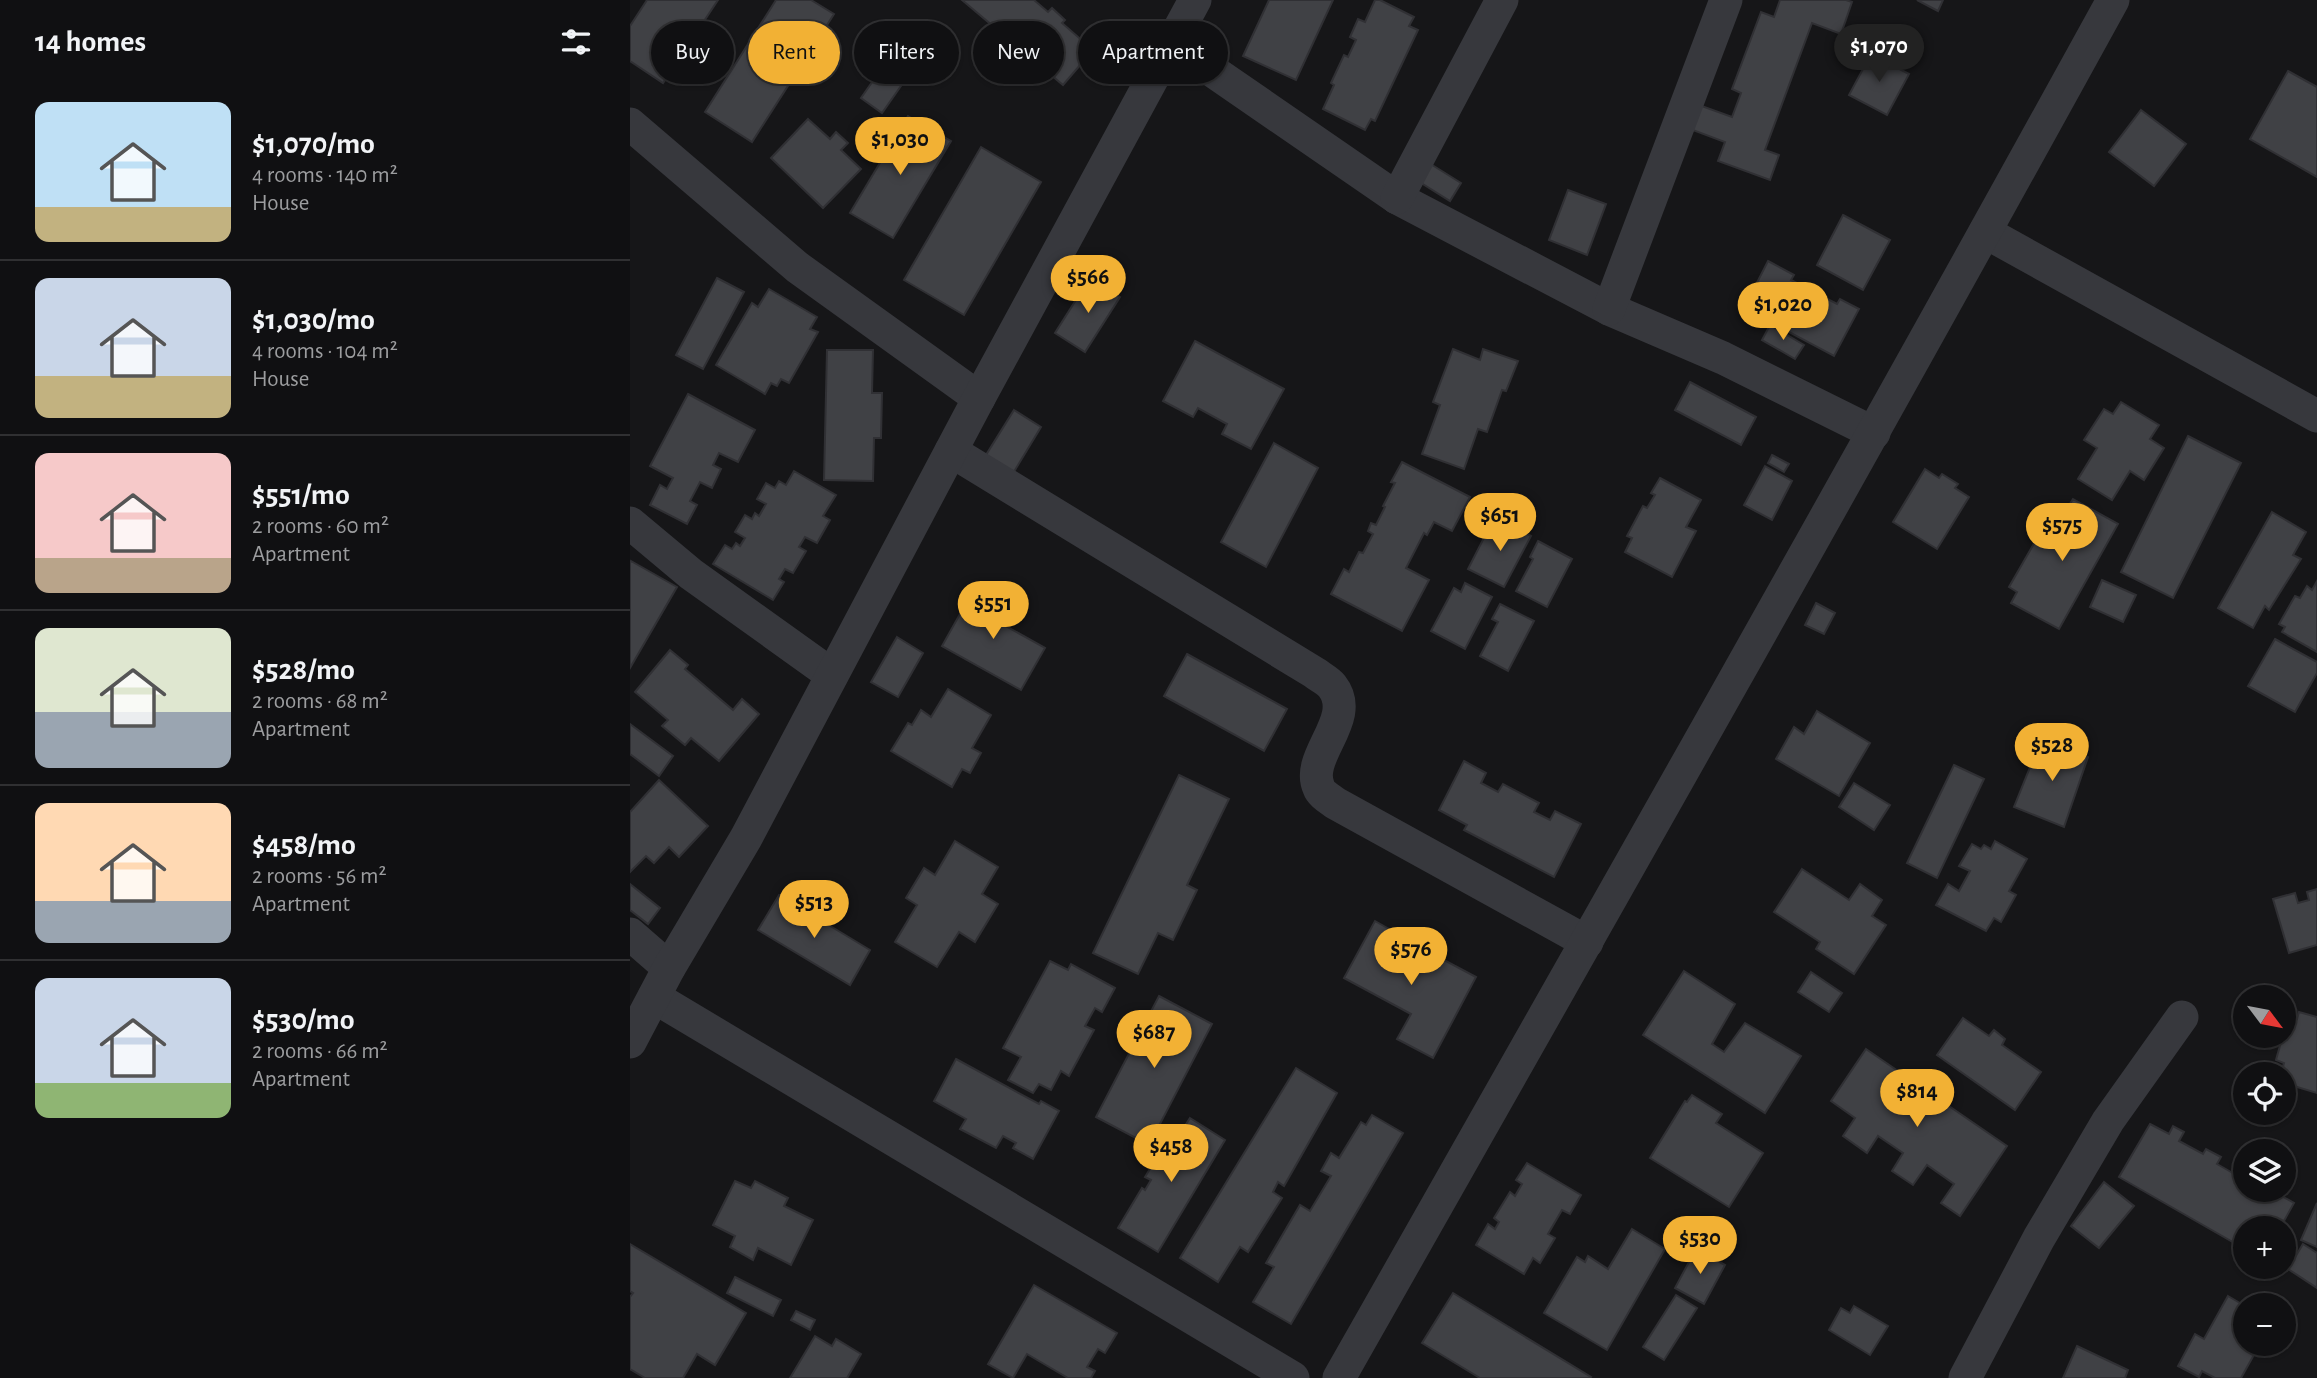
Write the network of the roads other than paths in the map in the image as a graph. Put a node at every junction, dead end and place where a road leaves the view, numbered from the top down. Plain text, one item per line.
1 (1195, 0) edge
2 (1502, 0) edge
3 (1726, 0) edge
4 (2112, 0) edge
5 (1184, 21) edge
6 (1228, 82) edge
7 (1150, 84) edge
8 (630, 124) edge
9 (1397, 198) junction
10 (1984, 233) junction
11 (1609, 309) junction
12 (979, 398) junction
13 (2317, 416) edge
14 (1874, 433) junction
15 (951, 451) junction
16 (630, 523) edge
17 (832, 675) junction
18 (630, 934) edge
19 (1587, 942) junction
20 (661, 983) junction
21 (2182, 1017) dead end
22 (630, 1042) edge
23 (1293, 1378) edge
24 (1339, 1378) edge
25 (1965, 1378) edge

1 - 5 street
2 - 9 street
3 - 11 street
4 - 10 street
6 - 9 street
7 - 12 street
8 - 12 street
9 - 11 street
10 - 13 street
10 - 14 street
11 - 14 street
12 - 15 street
14 - 19 street
15 - 17 street
15 - 19 street
16 - 17 street
17 - 20 street
18 - 20 street
19 - 24 street
20 - 22 street
20 - 23 street
21 - 25 street

